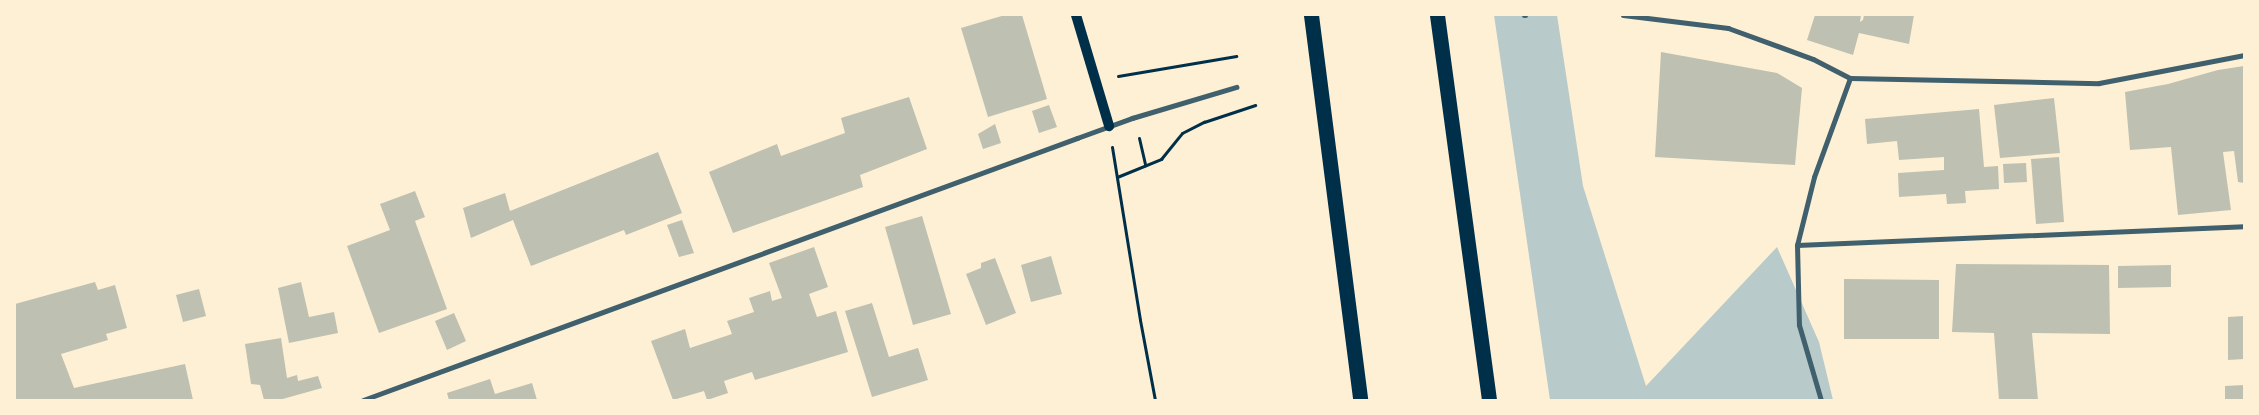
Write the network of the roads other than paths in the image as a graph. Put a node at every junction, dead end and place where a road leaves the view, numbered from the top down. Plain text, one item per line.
1 (1076, 15) edge
2 (1311, 15) edge
3 (1437, 15) edge
4 (1623, 15) edge
5 (2244, 55) edge
6 (1850, 78) junction
7 (1236, 87) dead end
8 (1109, 126) junction
9 (2244, 226) edge
10 (1797, 245) junction
11 (363, 400) edge
12 (1360, 400) edge
13 (1489, 400) edge
14 (1821, 400) edge

1 - 8 main road
2 - 12 highway
3 - 13 highway
4 - 6 street
5 - 6 street
6 - 10 street
7 - 8 street
8 - 11 street
9 - 10 street
10 - 14 street

